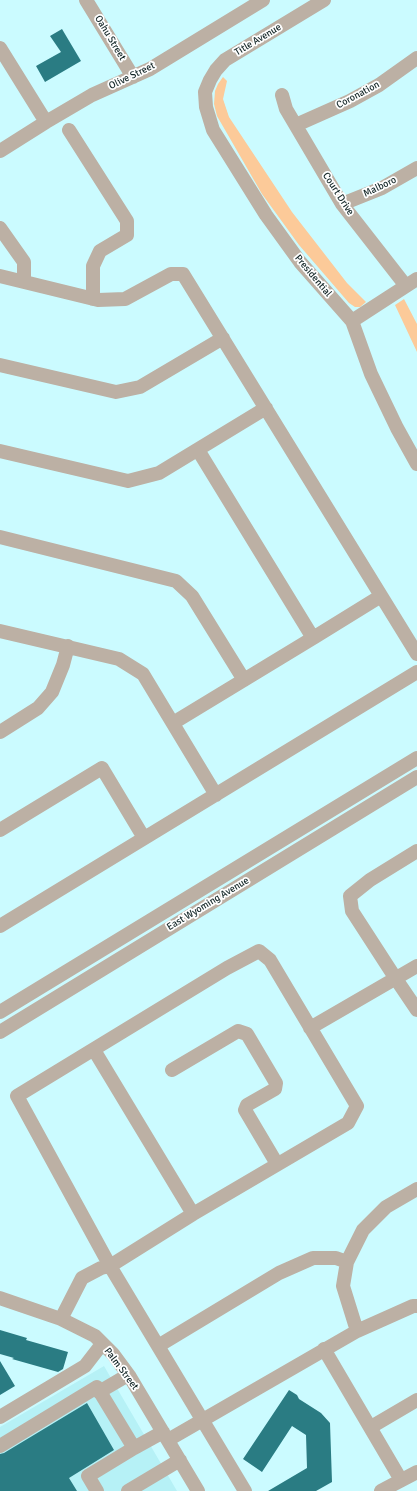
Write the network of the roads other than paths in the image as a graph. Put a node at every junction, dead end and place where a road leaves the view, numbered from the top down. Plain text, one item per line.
1 (86, 0) edge
2 (263, 0) edge
3 (324, 0) edge
4 (0, 48) edge
5 (417, 58) edge
6 (133, 77) junction
7 (205, 92) joint
8 (282, 95) dead end
9 (46, 122) junction
10 (296, 125) junction
11 (69, 130) dead end
12 (0, 151) edge
13 (417, 168) edge
14 (342, 204) junction
15 (0, 228) edge
16 (0, 276) edge
17 (24, 282) junction
18 (412, 282) edge
19 (93, 300) junction
20 (352, 321) junction
21 (223, 338) junction
22 (0, 364) edge
23 (266, 408) junction
24 (198, 450) junction
25 (0, 451) edge
26 (417, 464) edge
27 (0, 537) edge
28 (381, 596) junction
29 (0, 631) edge
30 (313, 638) junction
31 (68, 646) junction
32 (417, 654) edge
33 (417, 672) edge
34 (244, 680) junction
35 (173, 723) junction
36 (0, 732) edge
37 (417, 758) edge
38 (417, 777) edge
39 (216, 795) junction
40 (0, 830) edge
41 (144, 838) junction
42 (417, 851) edge
43 (0, 926) edge
44 (417, 966) edge
45 (396, 979) junction
46 (417, 1010) edge
47 (0, 1012) edge
48 (310, 1028) junction
49 (0, 1032) edge
50 (94, 1050) junction
51 (172, 1070) dead end
52 (277, 1164) junction
53 (417, 1189) edge
54 (193, 1214) junction
55 (347, 1262) junction
56 (110, 1266) junction
57 (0, 1298) edge
58 (417, 1306) edge
59 (61, 1319) junction
60 (357, 1331) junction
61 (102, 1344) junction
62 (158, 1346) junction
63 (324, 1349) junction
64 (128, 1375) junction
65 (99, 1392) junction
66 (417, 1400) edge
67 (0, 1417) edge
68 (202, 1420) junction
69 (371, 1427) junction
70 (165, 1436) junction
71 (0, 1446) edge
72 (134, 1448) junction
73 (180, 1460) junction
74 (417, 1472) edge
75 (401, 1480) junction
76 (97, 1491) edge
77 (128, 1491) edge
78 (198, 1491) edge
79 (245, 1491) edge
80 (381, 1491) edge

1 - 6 street, Oahu Street
2 - 6 street, Olive Street
3 - 7 street, Title Avenue
4 - 9 street
5 - 10 street, Coronation
6 - 9 street, Olive Street
7 - 20 street, Presidential
8 - 10 street, Court Drive
9 - 12 street, Olive Street
10 - 14 street, Court Drive
11 - 19 street
13 - 14 street, Malboro
14 - 18 street, Court Drive
15 - 17 street
16 - 17 street
17 - 19 street
18 - 20 street
19 - 21 street
20 - 26 street, Presidential
21 - 22 street
21 - 23 street
23 - 24 street
23 - 28 street
24 - 25 street
24 - 30 street
27 - 34 street
28 - 30 street
28 - 32 street
29 - 31 street
30 - 34 street
31 - 35 street
31 - 36 street
33 - 39 street
34 - 35 street
35 - 39 street
37 - 47 street, East Wyoming Avenue
38 - 49 street, East Wyoming Avenue
39 - 41 street
40 - 41 street
41 - 43 street
42 - 45 street
44 - 45 street
45 - 46 street
45 - 48 street
48 - 50 street
48 - 52 street
50 - 54 street
50 - 56 street
51 - 52 street
52 - 54 street
53 - 55 street
54 - 56 street
55 - 60 street
55 - 62 street
56 - 59 street
56 - 62 street
57 - 59 street, Palm Street
58 - 60 street
59 - 61 street, Palm Street
60 - 63 street
61 - 64 street, Palm Street
61 - 67 street
62 - 68 street
63 - 68 street
63 - 69 street
64 - 65 street
64 - 70 street, Palm Street
65 - 71 street
65 - 72 street
66 - 69 street
68 - 70 street
68 - 79 street
69 - 75 street
70 - 72 street
70 - 73 street, Palm Street
72 - 76 street
73 - 77 street
73 - 78 street, Palm Street
74 - 75 street
75 - 80 street

